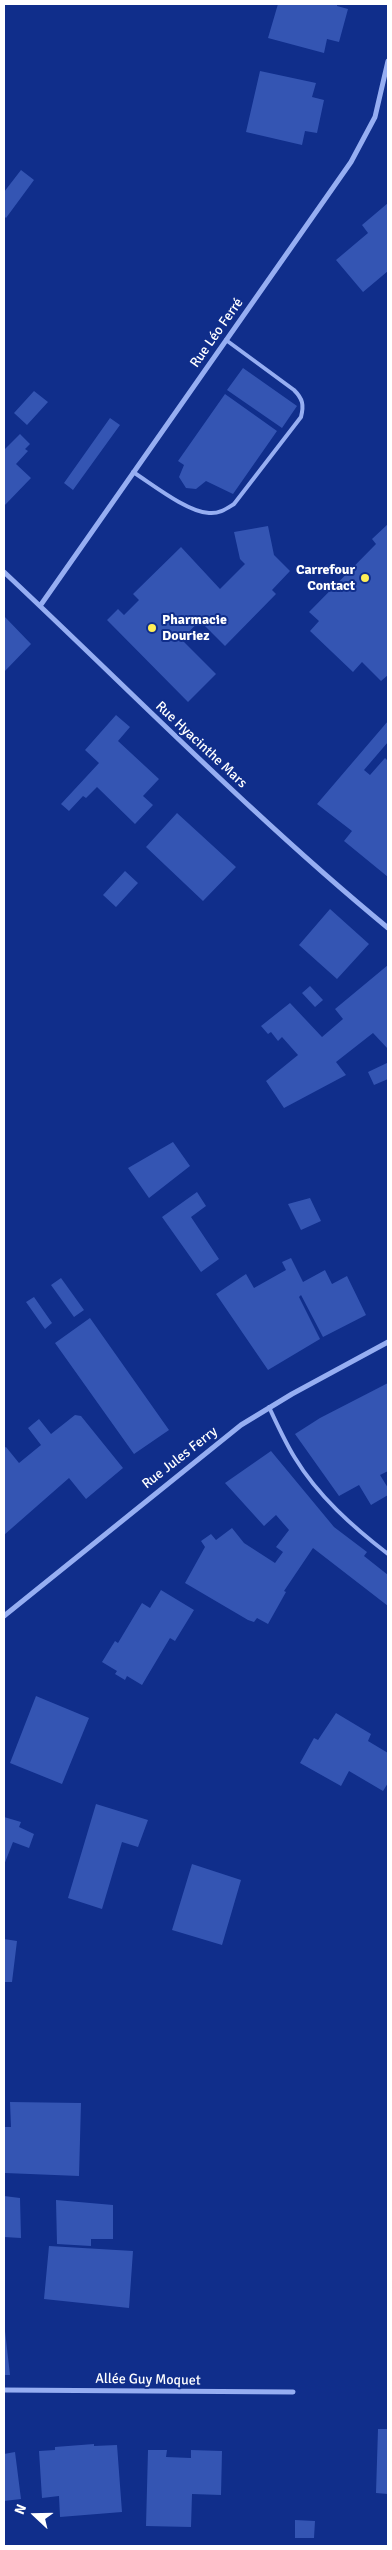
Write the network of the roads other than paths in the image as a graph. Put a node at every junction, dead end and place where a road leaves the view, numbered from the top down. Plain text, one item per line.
1 (388, 61) edge
2 (387, 70) edge
3 (226, 340) junction
4 (133, 472) junction
5 (4, 572) edge
6 (40, 606) junction
7 (388, 928) edge
8 (388, 1342) edge
9 (269, 1407) junction
10 (388, 1554) edge
11 (4, 1616) edge
12 (4, 2390) edge
13 (293, 2392) dead end

1 - 2 street, Rue Léo Ferré
2 - 3 street, Rue Léo Ferré
3 - 4 street, Rue Léo Ferré
3 - 4 lane
4 - 6 street, Rue Léo Ferré
5 - 6 street, Rue Hyacinthe Mars
6 - 7 street, Rue Hyacinthe Mars
8 - 9 street, Rue Jules Ferry
9 - 10 lane
9 - 11 street, Rue Jules Ferry
12 - 13 street, Allée Guy Moquet

